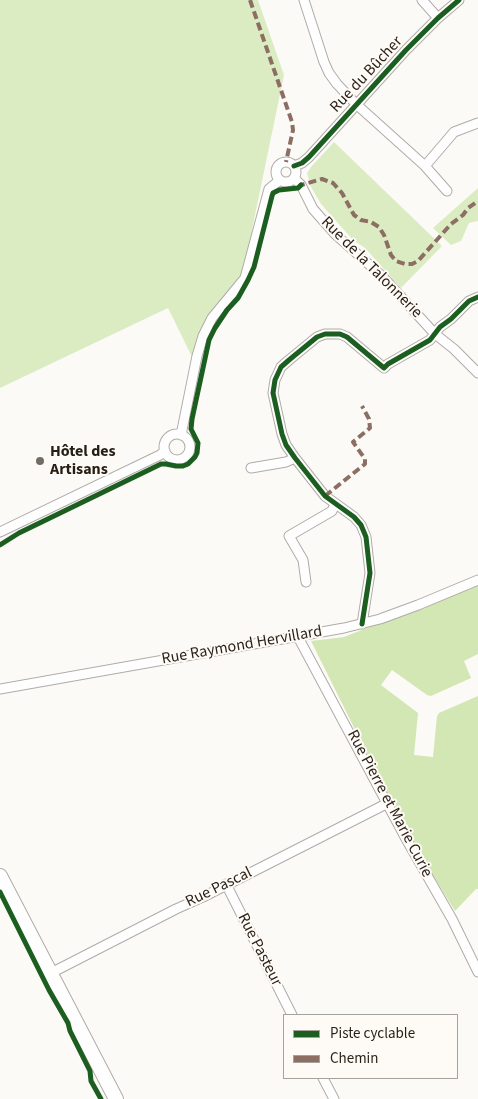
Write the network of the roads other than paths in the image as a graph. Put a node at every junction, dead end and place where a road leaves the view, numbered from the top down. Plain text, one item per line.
1 (304, 0) edge
2 (422, 0) edge
3 (459, 0) edge
4 (438, 18) junction
5 (356, 104) junction
6 (478, 123) edge
7 (294, 166) junction
8 (425, 166) junction
9 (294, 178) junction
10 (280, 180) junction
11 (448, 190) dead end
12 (478, 298) edge
13 (435, 334) junction
14 (478, 373) edge
15 (181, 435) junction
16 (165, 451) junction
17 (295, 458) junction
18 (251, 468) dead end
19 (335, 504) junction
20 (0, 532) edge
21 (478, 580) edge
22 (306, 582) dead end
23 (362, 624) junction
24 (298, 637) junction
25 (0, 689) edge
26 (388, 803) junction
27 (0, 876) edge
28 (226, 884) junction
29 (478, 972) edge
30 (51, 973) junction
31 (291, 1014) edge
32 (324, 1079) edge
33 (116, 1099) edge
34 (334, 1099) edge

1 - 5 street
2 - 4 street
3 - 4 street, Rue du Bûcher
4 - 5 street, Rue du Bûcher
5 - 7 street, Rue du Bûcher
5 - 8 street
6 - 8 street
7 - 9 street
7 - 10 street
8 - 11 street
9 - 10 street
9 - 13 street, Rue de la Talonnerie
10 - 15 street
12 - 13 street
13 - 14 street, Rue de la Talonnerie
13 - 17 street
15 - 16 street
15 - 16 street
16 - 20 street
17 - 18 street
17 - 19 street
19 - 22 street
19 - 23 street
21 - 23 street, Rue Raymond Hervillard
23 - 24 street, Rue Raymond Hervillard
24 - 25 street, Rue Raymond Hervillard
24 - 26 street, Rue Pierre et Marie Curie
26 - 28 street, Rue Pascal
26 - 29 street, Rue Pierre et Marie Curie
27 - 30 street
28 - 30 street, Rue Pascal
28 - 31 street, Rue Pasteur
30 - 33 street
32 - 34 street

